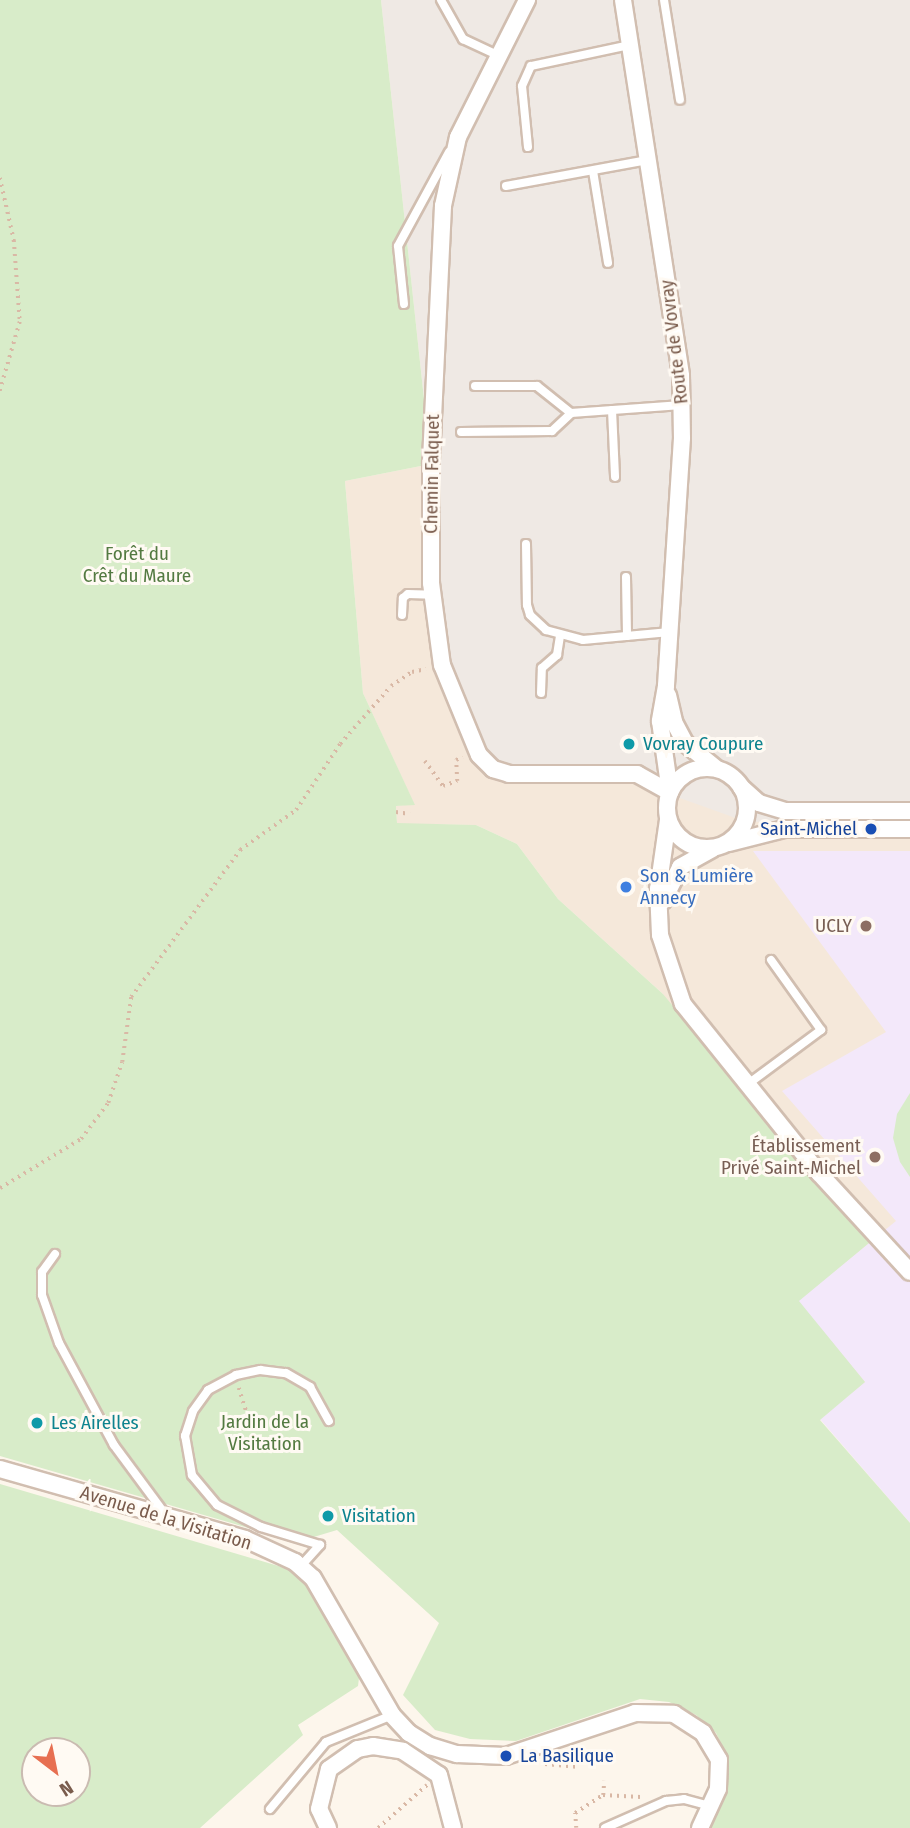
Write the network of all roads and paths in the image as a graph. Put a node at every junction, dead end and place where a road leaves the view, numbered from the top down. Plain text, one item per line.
1 (441, 0) edge
2 (527, 0) edge
3 (623, 0) edge
4 (664, 0) edge
5 (629, 45) junction
6 (499, 56) junction
7 (680, 100) dead end
8 (458, 137) junction
9 (528, 147) dead end
10 (648, 160) junction
11 (593, 171) junction
12 (0, 178) edge
13 (506, 186) dead end
14 (608, 263) dead end
15 (404, 304) dead end
16 (475, 386) dead end
17 (0, 391) edge
18 (682, 405) junction
19 (611, 410) junction
20 (571, 412) junction
21 (461, 432) dead end
22 (615, 477) dead end
23 (526, 544) dead end
24 (626, 577) dead end
25 (432, 595) junction
26 (402, 615) dead end
27 (670, 632) junction
28 (559, 635) junction
29 (627, 636) junction
30 (442, 665) junction
31 (666, 686) junction
32 (541, 693) dead end
33 (456, 760) dead end
34 (425, 761) dead end
35 (722, 771) junction
36 (740, 786) junction
37 (670, 792) junction
38 (910, 811) edge
39 (396, 812) dead end
40 (410, 814) dead end
41 (668, 820) junction
42 (910, 829) edge
43 (719, 846) junction
44 (660, 910) junction
45 (771, 960) dead end
46 (748, 1084) junction
47 (0, 1188) edge
48 (55, 1254) dead end
49 (910, 1272) edge
50 (236, 1376) junction
51 (328, 1420) dead end
52 (255, 1439) dead end
53 (0, 1469) edge
54 (166, 1516) junction
55 (300, 1567) junction
56 (392, 1715) junction
57 (545, 1764) dead end
58 (579, 1767) dead end
59 (439, 1775) junction
60 (604, 1781) dead end
61 (603, 1796) junction
62 (711, 1806) junction
63 (655, 1807) junction
64 (270, 1809) dead end
65 (328, 1828) edge
66 (378, 1828) edge
67 (453, 1828) edge
68 (576, 1828) edge
69 (605, 1828) edge
70 (700, 1828) edge

1 - 6 lane
2 - 6 street, Chemin Falquet
3 - 5 street, Route de Vovray
4 - 7 lane
5 - 9 lane
5 - 10 street, Route de Vovray
6 - 8 street, Chemin Falquet
8 - 15 lane
8 - 25 street, Chemin Falquet
10 - 11 lane
10 - 18 street, Route de Vovray
11 - 13 lane
11 - 14 lane
12 - 17 path
16 - 20 lane
18 - 19 lane
18 - 27 street, Route de Vovray
19 - 20 lane
19 - 22 lane
20 - 21 lane
23 - 28 lane
24 - 29 lane
25 - 26 lane
25 - 30 street, Chemin Falquet
27 - 29 lane
27 - 31 street, Route de Vovray
28 - 29 lane
28 - 32 lane
30 - 37 street, Chemin Falquet
30 - 47 path
31 - 35 street, Route de Vovray
31 - 37 street, Route de Vovray
33 - 34 path
35 - 36 street
35 - 37 street
36 - 38 street
36 - 43 street
37 - 41 street
39 - 40 path
41 - 43 street
41 - 44 street
42 - 43 street
43 - 44 street
44 - 46 street
45 - 46 lane
46 - 49 street
48 - 54 lane
50 - 51 lane
50 - 52 path
50 - 55 lane
53 - 54 street, Avenue de la Visitation
54 - 55 street, Avenue de la Visitation
55 - 56 street, Avenue de la Visitation
56 - 62 street, Avenue de la Visitation
56 - 64 lane
57 - 58 path
59 - 65 street
59 - 66 path
59 - 67 street
60 - 61 path
61 - 63 path
61 - 68 path
62 - 63 lane
62 - 70 street, Avenue de la Visitation
63 - 69 lane

